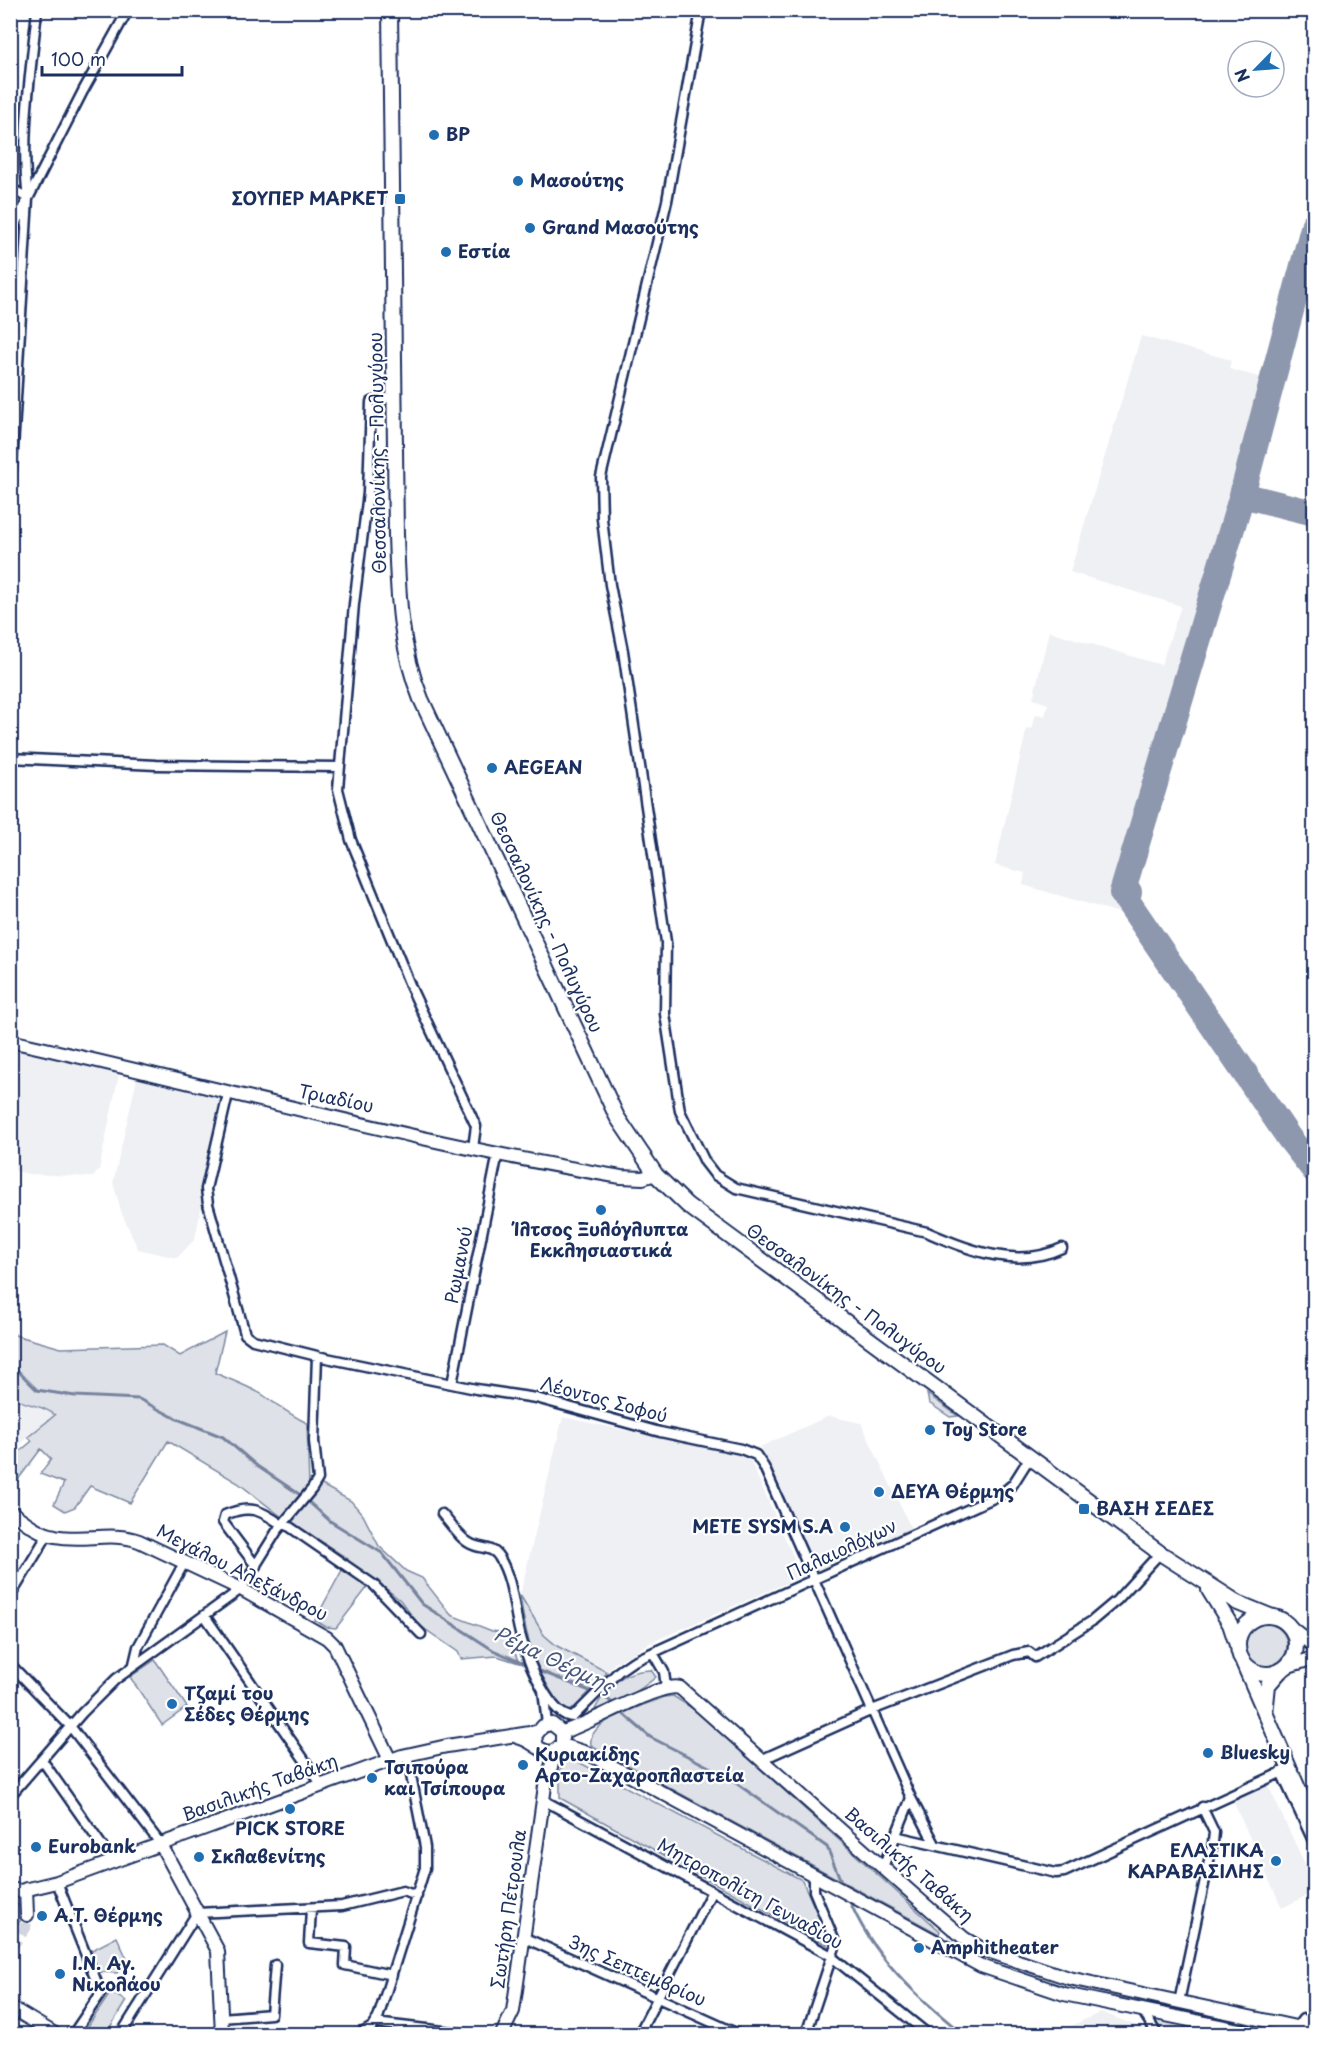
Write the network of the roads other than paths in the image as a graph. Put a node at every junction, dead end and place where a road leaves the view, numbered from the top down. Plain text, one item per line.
1 (36, 10) edge
2 (128, 10) edge
3 (390, 10) edge
4 (701, 10) edge
5 (10, 188) edge
6 (28, 198) junction
7 (10, 234) edge
8 (395, 396) junction
9 (10, 499) edge
10 (10, 758) edge
11 (340, 767) junction
12 (10, 1041) edge
13 (228, 1094) junction
14 (473, 1148) junction
15 (498, 1153) junction
16 (655, 1174) junction
17 (1062, 1248) dead end
18 (317, 1356) junction
19 (452, 1384) junction
20 (1030, 1457) junction
21 (10, 1511) edge
22 (442, 1514) dead end
23 (283, 1524) junction
24 (48, 1534) junction
25 (1160, 1553) junction
26 (184, 1563) junction
27 (256, 1566) junction
28 (1194, 1573) junction
29 (815, 1581) junction
30 (241, 1589) junction
31 (10, 1597) edge
32 (205, 1616) junction
33 (1270, 1617) junction
34 (1285, 1623) junction
35 (421, 1634) dead end
36 (1314, 1646) edge
37 (653, 1653) junction
38 (1241, 1656) junction
39 (1314, 1658) edge
40 (10, 1664) edge
41 (134, 1664) junction
42 (1283, 1668) junction
43 (543, 1687) junction
44 (666, 1687) junction
45 (872, 1710) junction
46 (1265, 1716) junction
47 (547, 1724) junction
48 (70, 1726) junction
49 (536, 1732) junction
50 (562, 1732) junction
51 (510, 1737) junction
52 (539, 1748) junction
53 (559, 1748) junction
54 (407, 1755) junction
55 (763, 1759) junction
56 (42, 1760) junction
57 (390, 1760) junction
58 (1285, 1770) junction
59 (321, 1784) junction
60 (545, 1786) junction
61 (10, 1796) edge
62 (911, 1798) junction
63 (543, 1800) junction
64 (1202, 1807) junction
65 (1314, 1825) edge
66 (895, 1836) junction
67 (160, 1843) junction
68 (1314, 1843) edge
69 (935, 1844) junction
70 (112, 1860) junction
71 (883, 1868) junction
72 (814, 1874) junction
73 (57, 1882) junction
74 (10, 1889) edge
75 (26, 1889) junction
76 (712, 1891) junction
77 (417, 1896) junction
78 (311, 1908) junction
79 (197, 1913) junction
80 (27, 1915) tunnel mouth
81 (523, 1937) junction
82 (999, 1956) junction
83 (834, 1958) junction
84 (275, 1965) dead end
85 (995, 1971) junction
86 (392, 1975) junction
87 (657, 1998) junction
88 (1179, 2002) junction
89 (10, 2007) edge
90 (1142, 2010) junction
91 (221, 2018) junction
92 (1314, 2022) edge
93 (375, 2023) junction
94 (1297, 2027) junction
95 (1314, 2031) edge
96 (505, 2033) edge
97 (55, 2034) edge
98 (73, 2034) edge
99 (121, 2034) edge
100 (222, 2034) edge
101 (360, 2034) edge
102 (469, 2034) edge
103 (639, 2034) edge
104 (738, 2034) edge
105 (806, 2034) edge
106 (928, 2034) edge
107 (1157, 2034) edge
108 (1258, 2034) edge

1 - 6 street
2 - 6 street
3 - 8 main road, Θεσσαλονίκης - Πολυγύρου
4 - 17 street
5 - 6 street
6 - 7 street
6 - 9 street
8 - 11 street
8 - 16 main road, Θεσσαλονίκης - Πολυγύρου
10 - 11 street
11 - 14 street
12 - 13 main road, Τριαδίου
13 - 14 main road, Τριαδίου
13 - 18 street, Λέοντος Σοφού
14 - 15 main road, Τριαδίου
15 - 16 main road, Τριαδίου
15 - 19 street, Ρωμανού
16 - 20 main road, Θεσσαλονίκης - Πολυγύρου
18 - 19 street, Λέοντος Σοφού
18 - 23 street
19 - 29 street, Λέοντος Σοφού
20 - 25 main road, Θεσσαλονίκης - Πολυγύρου
20 - 29 street, Παλαιολόγων
21 - 24 main road, Μεγάλου Αλεξάνδρου
22 - 43 street
23 - 27 street
23 - 27 street
23 - 35 street
24 - 26 main road, Μεγάλου Αλεξάνδρου
24 - 31 street
25 - 28 main road, Θεσσαλονίκης - Πολυγύρου
25 - 45 street
26 - 30 main road, Μεγάλου Αλεξάνδρου
26 - 41 street
27 - 30 street
28 - 33 main road, Θεσσαλονίκης - Πολυγύρου
28 - 38 main road, Θεσσαλονίκης - Πολυγύρου
29 - 37 street, Παλαιολόγων
29 - 45 street, Λέοντος Σοφού
30 - 32 street
30 - 57 main road, Μεγάλου Αλεξάνδρου
32 - 41 street
32 - 59 street
33 - 34 main road
33 - 38 main road
34 - 36 main road
34 - 42 main road
37 - 43 street, Παλαιολόγων
37 - 44 street
38 - 42 main road
38 - 46 main road, Θεσσαλονίκης - Πολυγύρου
39 - 42 main road
40 - 48 street
41 - 48 street
42 - 46 main road, Θεσσαλονίκης - Πολυγύρου
43 - 47 street
44 - 50 main road
44 - 55 main road, Βασιλικής Ταβάκη
45 - 55 street
45 - 62 street, Λέοντος Σοφού
46 - 58 main road, Θεσσαλονίκης - Πολυγύρου
47 - 49 main road
47 - 50 main road
48 - 56 street
48 - 67 street
49 - 51 main road, Βασιλικής Ταβάκη
49 - 52 main road
50 - 53 main road
51 - 52 main road, Βασιλικής Ταβάκη
51 - 54 main road, Βασιλικής Ταβάκη
52 - 53 main road
52 - 60 main road, Σωτήρη Πέτρουλα
53 - 60 main road, Σωτήρη Πέτρουλα
53 - 72 main road, Βασιλικής Ταβάκη
54 - 57 main road, Βασιλικής Ταβάκη
54 - 77 street
55 - 71 main road, Βασιλικής Ταβάκη
56 - 61 street
56 - 70 street
57 - 59 main road, Βασιλικής Ταβάκη
58 - 64 street
58 - 65 main road, Θεσσαλονίκης - Πολυγύρου
58 - 68 street
59 - 67 main road, Βασιλικής Ταβάκη
60 - 63 main road, Σωτήρη Πέτρουλα
62 - 66 street
62 - 69 street, Λέοντος Σοφού
63 - 76 street, Μητροπολίτη Γενναδίου
63 - 81 main road, Σωτήρη Πέτρουλα
64 - 69 street
64 - 88 street
66 - 69 street
66 - 71 street
67 - 70 main road, Βασιλικής Ταβάκη
67 - 79 main road
70 - 73 main road, Βασιλικής Ταβάκη
71 - 82 main road, Βασιλικής Ταβάκη
72 - 83 street
72 - 85 main road, Βασιλικής Ταβάκη
73 - 75 main road, Βασιλικής Ταβάκη
73 - 98 street
74 - 75 main road, Βασιλικής Ταβάκη
75 - 80 main road
76 - 83 street, Μητροπολίτη Γενναδίου
76 - 87 street
77 - 78 street
77 - 86 street
78 - 79 street
78 - 86 street
79 - 91 main road
79 - 99 street
81 - 87 street, 3ης Σεπτεμβρίου
81 - 96 main road, Σωτήρη Πέτρουλα
82 - 85 main road
82 - 88 main road, Βασιλικής Ταβάκη
83 - 105 street
83 - 106 street, Μητροπολίτη Γενναδίου
84 - 91 street
85 - 90 main road, Βασιλικής Ταβάκη
86 - 93 street
87 - 103 street
87 - 104 street, 3ης Σεπτεμβρίου
88 - 94 main road, Βασιλικής Ταβάκη
89 - 97 main road
90 - 107 street
90 - 108 main road, Βασιλικής Ταβάκη
91 - 100 main road
92 - 94 street
93 - 101 street
93 - 102 street
94 - 95 main road, Βασιλικής Ταβάκη

